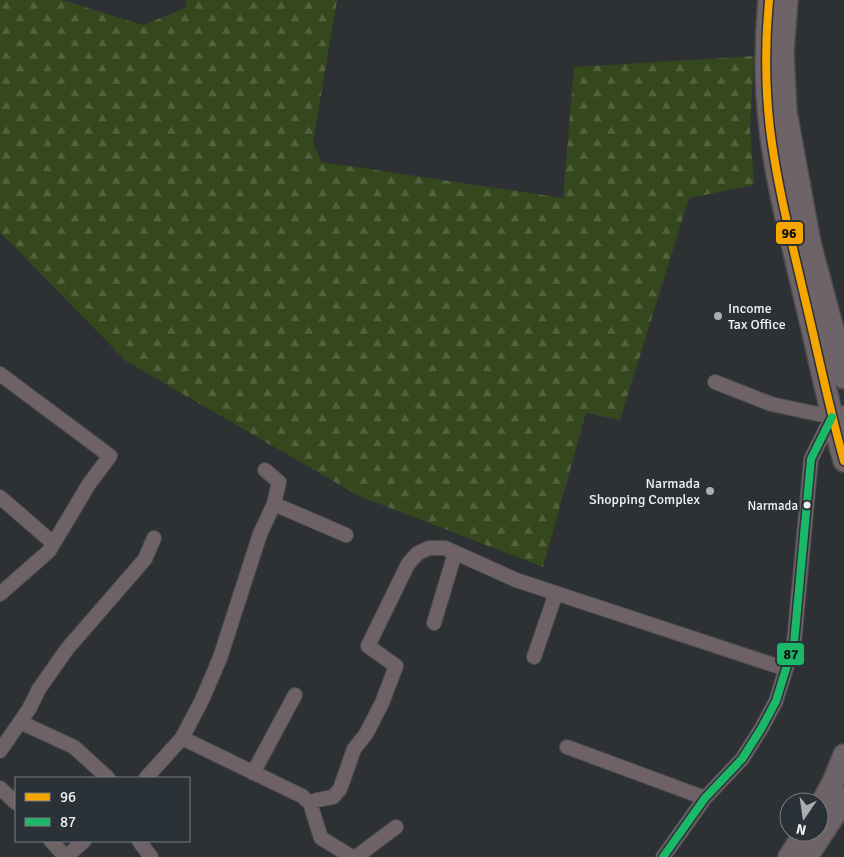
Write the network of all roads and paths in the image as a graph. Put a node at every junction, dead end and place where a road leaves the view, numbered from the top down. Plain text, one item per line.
1 (769, 0) edge
2 (787, 0) edge
3 (844, 331) edge
4 (818, 350) junction
5 (842, 367) edge
6 (0, 374) edge
7 (715, 382) dead end
8 (838, 415) edge
9 (844, 461) edge
10 (265, 470) dead end
11 (0, 497) edge
12 (274, 504) junction
13 (346, 535) dead end
14 (154, 538) dead end
15 (53, 544) junction
16 (455, 553) junction
17 (556, 593) junction
18 (0, 594) edge
19 (434, 624) dead end
20 (534, 657) dead end
21 (786, 669) junction
22 (295, 696) dead end
23 (20, 722) junction
24 (182, 738) junction
25 (567, 747) dead end
26 (0, 751) edge
27 (844, 755) edge
28 (253, 773) junction
29 (107, 777) edge
30 (147, 777) edge
31 (0, 788) edge
32 (828, 792) edge
33 (844, 797) edge
34 (705, 798) junction
35 (15, 802) edge
36 (310, 804) junction
37 (396, 827) dead end
38 (52, 842) edge
39 (83, 842) edge
40 (140, 842) edge
41 (799, 842) edge
42 (66, 857) edge
43 (151, 857) edge
44 (352, 857) edge
45 (356, 857) edge
46 (663, 857) edge
47 (789, 857) edge
48 (807, 857) edge

1 - 4 main road
2 - 5 main road
3 - 5 street
4 - 5 street
4 - 8 main road
6 - 15 street
7 - 8 street
8 - 9 main road
8 - 21 street
10 - 12 street
11 - 15 street
12 - 13 street
12 - 24 street
14 - 23 street
15 - 18 street
16 - 17 street
16 - 19 street
16 - 36 street
17 - 20 street
17 - 21 street
21 - 34 street
22 - 28 street
23 - 26 street
23 - 29 street
24 - 28 street
24 - 30 street
25 - 34 street
27 - 32 main road
28 - 36 street
31 - 35 street
33 - 48 main road
34 - 46 street
36 - 44 street
37 - 45 street
38 - 42 street
39 - 42 street
40 - 43 street
41 - 47 main road

